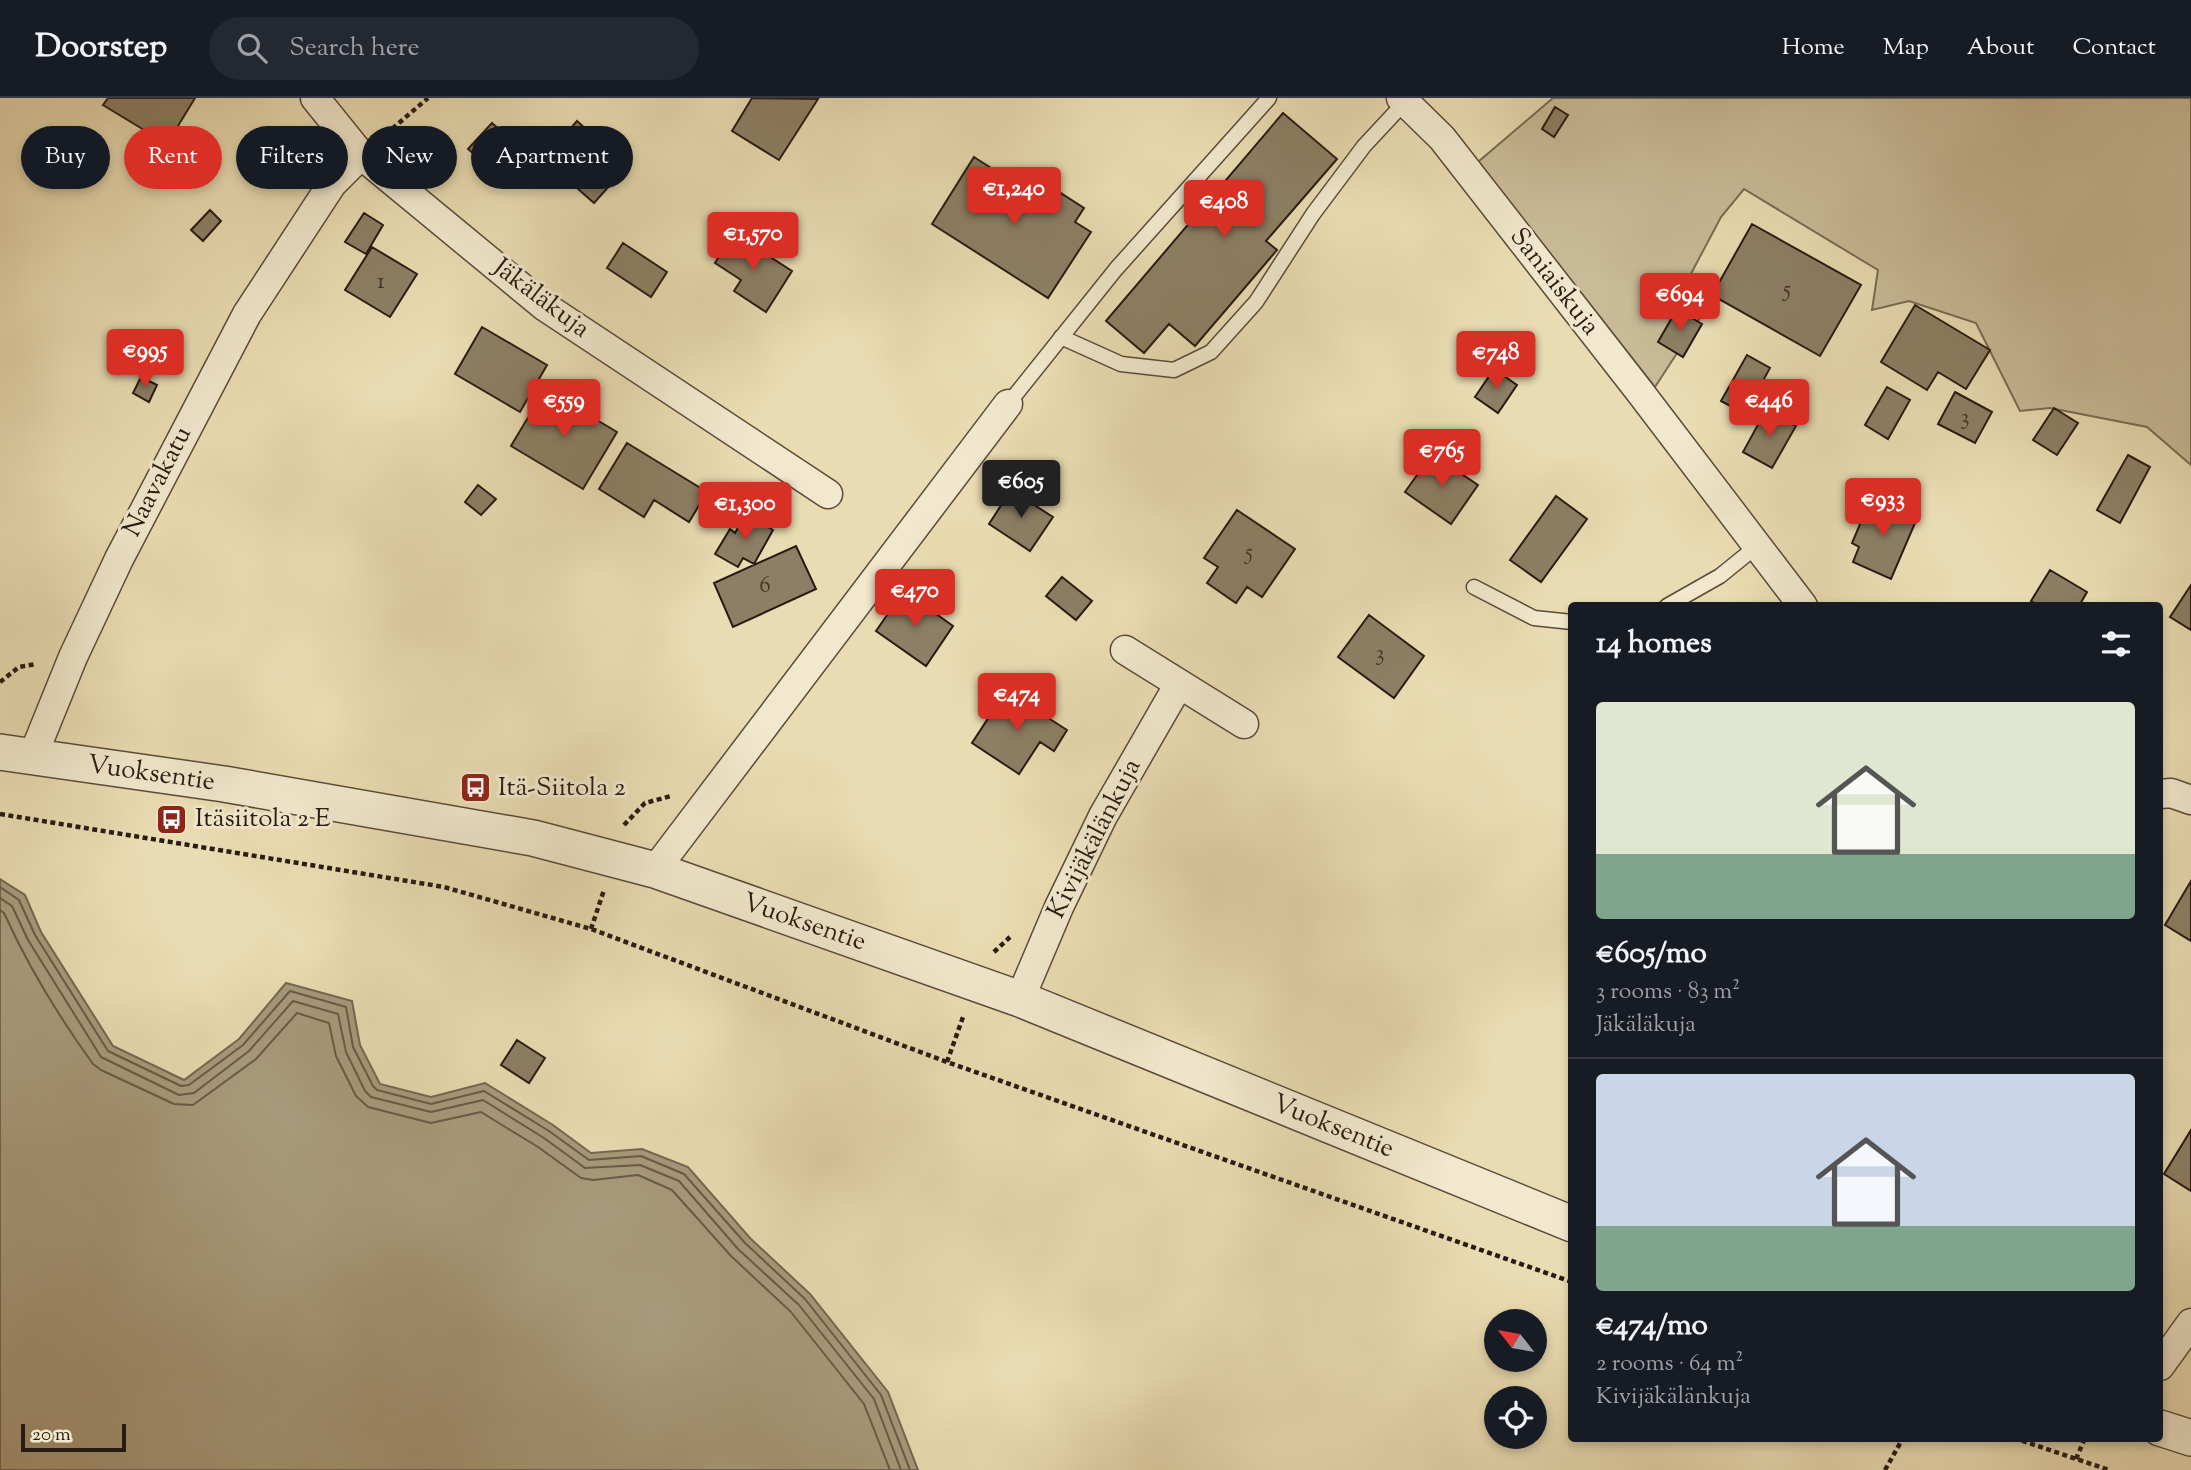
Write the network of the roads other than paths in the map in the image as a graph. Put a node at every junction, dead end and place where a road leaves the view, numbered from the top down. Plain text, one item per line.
1 (315, 98) edge
2 (1269, 98) edge
3 (1403, 100) edge
4 (361, 155) junction
5 (1061, 337) junction
6 (1007, 404) joint
7 (828, 494) dead end
8 (1757, 546) junction
9 (1474, 587) dead end
10 (1674, 602) edge
11 (1799, 602) edge
12 (1568, 622) edge
13 (1125, 650) dead end
14 (1179, 684) junction
15 (1244, 724) dead end
16 (16, 755) edge
17 (2163, 794) edge
18 (2191, 800) edge
19 (654, 870) junction
20 (1020, 999) junction
21 (1568, 1222) edge
22 (2191, 1323) edge
23 (2163, 1362) edge
24 (2163, 1429) edge
25 (2191, 1438) edge

1 - 4 street, Jäkäläkuja
2 - 5 lane
3 - 5 lane
3 - 8 street, Saniaiskuja
4 - 7 street, Jäkäläkuja
4 - 16 street, Naavakatu
5 - 6 lane
6 - 19 street
8 - 10 lane
8 - 11 street, Saniaiskuja
9 - 12 lane
13 - 14 street
14 - 15 street
14 - 20 street, Kivijäkälänkuja
16 - 19 street, Vuoksentie
17 - 18 street
19 - 20 street, Vuoksentie
20 - 21 street, Vuoksentie
22 - 23 street
24 - 25 street

